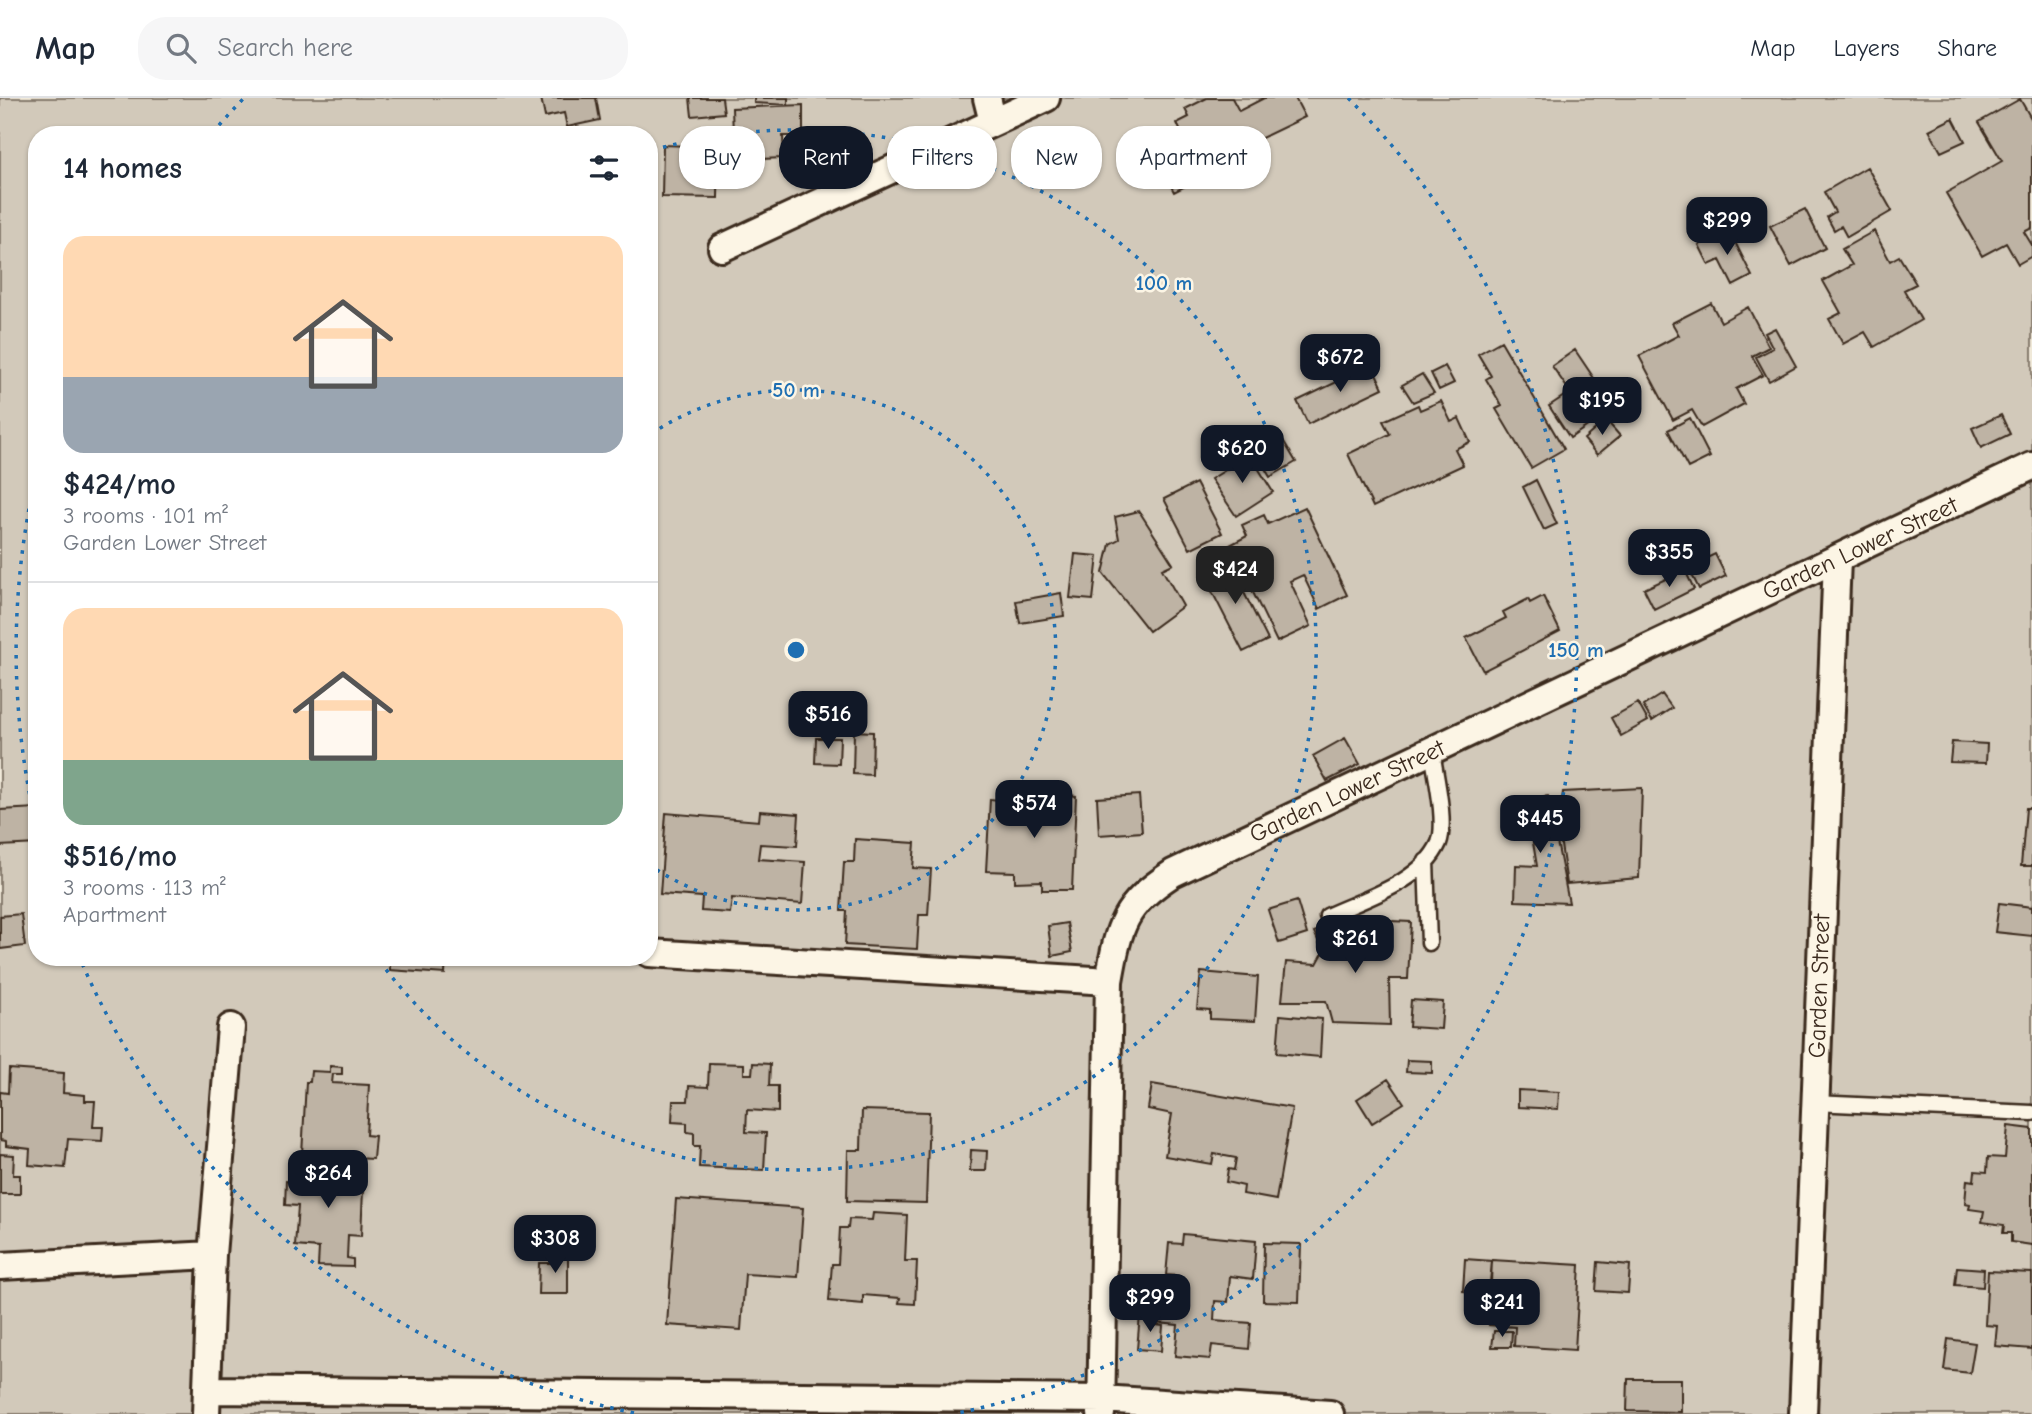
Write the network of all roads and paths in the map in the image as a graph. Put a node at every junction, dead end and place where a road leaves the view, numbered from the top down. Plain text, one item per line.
1 (1046, 98) edge
2 (990, 110) edge
3 (722, 248) dead end
4 (2032, 466) edge
5 (1838, 559) junction
6 (1432, 751) junction
7 (1426, 861) junction
8 (1327, 916) dead end
9 (1429, 943) dead end
10 (658, 954) edge
11 (1108, 981) junction
12 (231, 1027) dead end
13 (1814, 1103) junction
14 (2032, 1113) edge
15 (212, 1255) junction
16 (0, 1266) edge
17 (207, 1402) edge
18 (1102, 1406) edge
19 (1330, 1414) edge
20 (1803, 1414) edge

1 - 2 street
2 - 3 street
4 - 5 street, Garden Lower Street
5 - 6 street, Garden Lower Street
5 - 13 street, Garden Street
6 - 7 lane
6 - 11 street, Garden Lower Street
7 - 8 lane
7 - 9 lane
10 - 11 street
11 - 18 street, Garden Lower Street
12 - 15 street
13 - 14 lane
13 - 20 street, Garden Street
15 - 16 street
15 - 17 street
17 - 18 street
18 - 19 street

